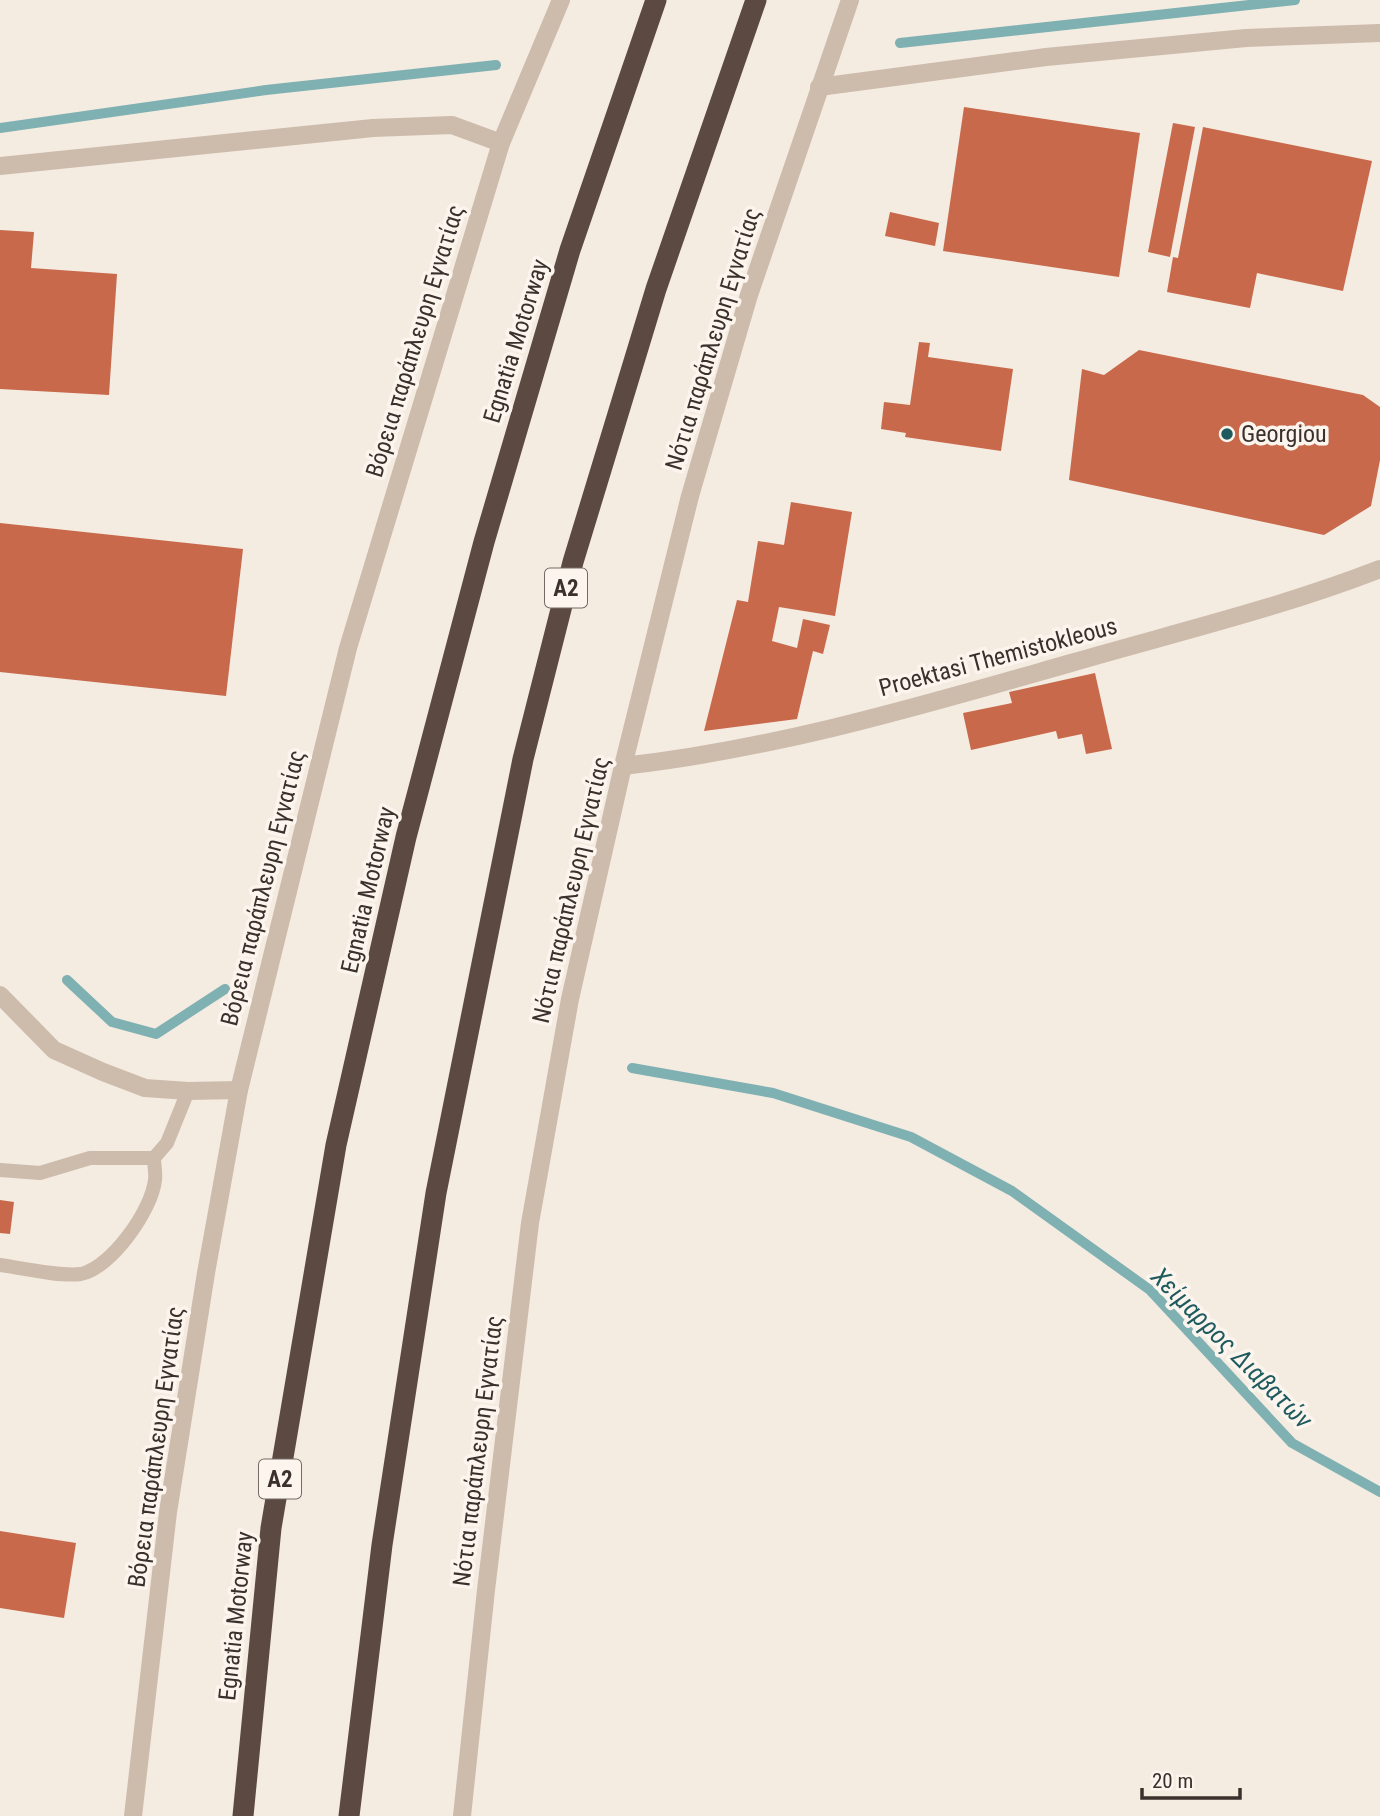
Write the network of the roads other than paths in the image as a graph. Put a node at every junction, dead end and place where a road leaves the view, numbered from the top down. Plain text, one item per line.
1 (561, 0) edge
2 (656, 0) edge
3 (756, 0) edge
4 (850, 0) edge
5 (1380, 33) edge
6 (819, 87) junction
7 (501, 143) junction
8 (0, 166) edge
9 (1380, 569) edge
10 (623, 766) junction
11 (0, 995) edge
12 (239, 1090) junction
13 (188, 1091) junction
14 (154, 1158) junction
15 (0, 1170) edge
16 (0, 1265) edge
17 (133, 1816) edge
18 (243, 1816) edge
19 (349, 1816) edge
20 (462, 1816) edge

1 - 7 street, Βόρεια παράπλευρη Εγνατίας
2 - 18 highway, Egnatia Motorway / Α2
3 - 19 highway, Α2
4 - 6 street, Νότια παράπλευρη Εγνατίας
5 - 6 street
6 - 10 street, Νότια παράπλευρη Εγνατίας
7 - 8 street
7 - 12 street, Βόρεια παράπλευρη Εγνατίας
9 - 10 street, Proektasi Themistokleous
10 - 20 street, Νότια παράπλευρη Εγνατίας
11 - 13 street
12 - 13 street
12 - 17 street, Βόρεια παράπλευρη Εγνατίας
13 - 14 lane
14 - 15 lane
14 - 16 lane

